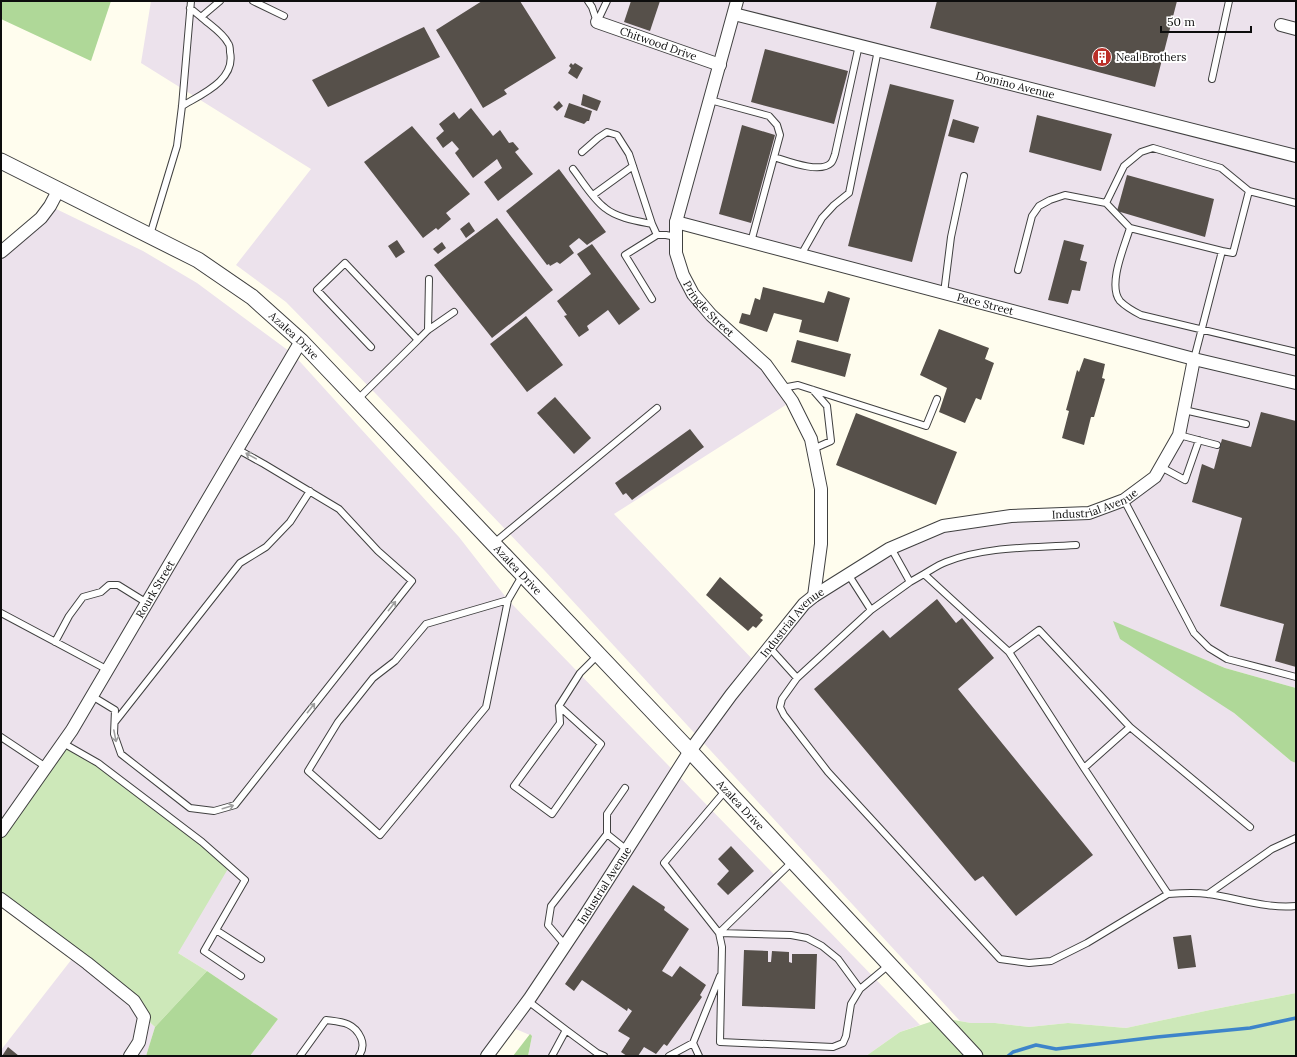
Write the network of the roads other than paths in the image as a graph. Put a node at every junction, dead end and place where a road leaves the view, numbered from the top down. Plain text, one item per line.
1 (191, 1) edge
2 (220, 1) edge
3 (253, 1) edge
4 (588, 1) edge
5 (607, 1) edge
6 (737, 1) edge
7 (1229, 1) edge
8 (190, 8) junction
9 (734, 14) junction
10 (284, 16) dead end
11 (201, 17) junction
12 (597, 22) junction
13 (1281, 25) dead end
14 (1296, 29) edge
15 (859, 45) junction
16 (878, 50) junction
17 (720, 65) junction
18 (1212, 79) dead end
19 (710, 100) junction
20 (182, 106) junction
21 (582, 152) dead end
22 (1296, 156) edge
23 (774, 157) junction
24 (1, 161) edge
25 (633, 166) junction
26 (573, 169) dead end
27 (964, 176) dead end
28 (58, 189) junction
29 (1249, 191) junction
30 (593, 196) junction
31 (1106, 203) junction
32 (1296, 203) edge
33 (676, 222) junction
34 (652, 224) junction
35 (1130, 228) junction
36 (150, 235) junction
37 (657, 235) junction
38 (676, 237) junction
39 (750, 242) junction
40 (1222, 251) junction
41 (1, 252) edge
42 (801, 255) junction
43 (1018, 270) dead end
44 (429, 279) dead end
45 (944, 293) junction
46 (652, 299) dead end
47 (454, 312) dead end
48 (1202, 329) junction
49 (428, 330) junction
50 (418, 340) junction
51 (300, 341) junction
52 (371, 347) dead end
53 (1296, 352) edge
54 (1194, 359) junction
55 (1296, 384) edge
56 (782, 388) junction
57 (813, 389) junction
58 (937, 399) dead end
59 (357, 400) junction
60 (657, 408) dead end
61 (1184, 410) junction
62 (1246, 424) dead end
63 (1179, 435) junction
64 (1199, 440) junction
65 (1217, 445) dead end
66 (237, 449) junction
67 (813, 449) junction
68 (1161, 467) junction
69 (310, 491) junction
70 (1124, 500) junction
71 (493, 544) junction
72 (1076, 545) dead end
73 (891, 548) junction
74 (523, 574) junction
75 (848, 574) junction
76 (924, 574) junction
77 (910, 582) junction
78 (814, 596) junction
79 (508, 600) junction
80 (147, 603) junction
81 (871, 610) junction
82 (1, 613) edge
83 (55, 642) junction
84 (769, 647) junction
85 (1009, 652) junction
86 (599, 654) junction
87 (108, 670) junction
88 (1296, 677) edge
89 (797, 678) junction
90 (92, 696) junction
91 (559, 706) junction
92 (115, 722) junction
93 (1130, 727) junction
94 (1, 738) edge
95 (64, 743) junction
96 (690, 751) junction
97 (46, 767) junction
98 (1084, 768) junction
99 (625, 788) dead end
100 (726, 789) junction
101 (3, 824) edge
102 (1250, 827) dead end
103 (608, 834) junction
104 (1296, 838) edge
105 (627, 850) junction
106 (793, 861) junction
107 (1168, 894) junction
108 (1208, 894) junction
109 (1, 899) edge
110 (1296, 906) edge
111 (216, 930) junction
112 (719, 933) junction
113 (565, 945) junction
114 (261, 959) dead end
115 (890, 964) junction
116 (721, 973) junction
117 (241, 976) dead end
118 (860, 989) junction
119 (528, 1001) junction
120 (566, 1030) junction
121 (693, 1043) junction
122 (130, 1056) edge
123 (300, 1056) edge
124 (359, 1056) edge
125 (487, 1056) edge
126 (552, 1056) edge
127 (604, 1056) edge
128 (669, 1056) edge
129 (699, 1056) edge
130 (975, 1056) edge

1 - 8 lane
2 - 11 lane
3 - 10 lane
4 - 12 lane
5 - 12 lane
6 - 9 street, Pringle Street
7 - 18 lane
8 - 11 lane
8 - 20 lane
9 - 15 street, Domino Avenue
9 - 17 street, Pringle Street
11 - 20 lane
12 - 17 street, Chitwood Drive
13 - 14 street
15 - 16 street, Domino Avenue
15 - 23 lane
16 - 22 street, Domino Avenue
16 - 42 lane
17 - 19 street, Pringle Street
19 - 23 lane
19 - 33 street, Pringle Street
20 - 36 lane
21 - 25 lane
23 - 39 lane
24 - 28 street, Azalea Drive
25 - 30 lane
25 - 34 lane
26 - 30 lane
27 - 45 lane
28 - 36 street, Azalea Drive
28 - 41 street
29 - 31 lane
29 - 32 lane
29 - 40 lane
30 - 34 lane
31 - 35 lane
31 - 43 lane
33 - 38 street, Pringle Street
33 - 39 street, Pace Street
34 - 37 lane
35 - 40 lane
35 - 48 lane
36 - 51 street, Azalea Drive
37 - 38 lane
37 - 46 lane
38 - 56 street, Pringle Street
39 - 42 street, Pace Street
40 - 48 lane
42 - 45 street, Pace Street
44 - 49 lane
45 - 54 street, Pace Street
47 - 49 lane
48 - 53 lane
48 - 54 lane
49 - 50 lane
50 - 52 lane
50 - 59 lane
51 - 59 street, Azalea Drive
51 - 66 street, Rourk Street
54 - 55 street, Pace Street
54 - 61 street, Industrial Avenue
56 - 57 lane
56 - 67 street, Pringle Street
57 - 58 lane
57 - 67 lane
59 - 71 street, Azalea Drive
60 - 71 lane
61 - 62 lane
61 - 63 street, Industrial Avenue
63 - 64 lane
63 - 68 street, Industrial Avenue
64 - 65 lane
64 - 68 lane
69 -> 66 lane
66 - 80 street, Rourk Street
67 - 78 street, Pringle Street
68 - 70 street, Industrial Avenue
69 - 92 lane
92 -> 69 lane
70 - 73 street, Industrial Avenue
70 - 88 lane
71 - 74 street, Azalea Drive
72 - 76 lane
73 - 75 street, Industrial Avenue
73 - 77 lane
74 - 79 lane
74 - 86 street, Azalea Drive
75 - 78 street, Industrial Avenue
75 - 81 lane
76 - 77 lane
76 - 85 lane
77 - 81 lane
78 - 84 street, Industrial Avenue
79 - 79 lane
80 - 83 lane
80 - 87 street, Rourk Street
81 - 89 lane
82 - 83 lane
83 - 87 lane
84 - 89 lane
84 - 96 street, Industrial Avenue
85 - 93 lane
85 - 98 lane
86 - 91 lane
86 - 96 street, Azalea Drive
87 - 90 street, Rourk Street
89 - 107 lane
90 - 92 lane
90 - 95 street, Rourk Street
91 - 91 lane
93 - 98 lane
93 - 102 lane
94 - 97 lane
95 - 97 street, Rourk Street
95 - 111 lane
96 - 100 street, Azalea Drive
96 - 105 street, Industrial Avenue
97 - 101 street, Rourk Street
98 - 107 lane
99 - 103 lane
100 - 106 street, Azalea Drive
100 - 112 lane
103 - 105 lane
103 - 113 lane
104 - 108 lane
105 - 113 street, Industrial Avenue
106 - 112 lane
106 - 115 street, Azalea Drive
107 - 108 lane
108 - 110 lane
109 - 122 street
111 - 114 lane
111 - 117 lane
112 - 116 lane
112 - 118 lane
113 - 119 street, Industrial Avenue
115 - 118 lane
115 - 130 street, Azalea Drive
116 - 118 lane
116 - 121 lane
119 - 120 lane
119 - 125 street, Industrial Avenue
120 - 126 lane
120 - 127 lane
121 - 128 lane
121 - 129 lane
123 - 124 lane

